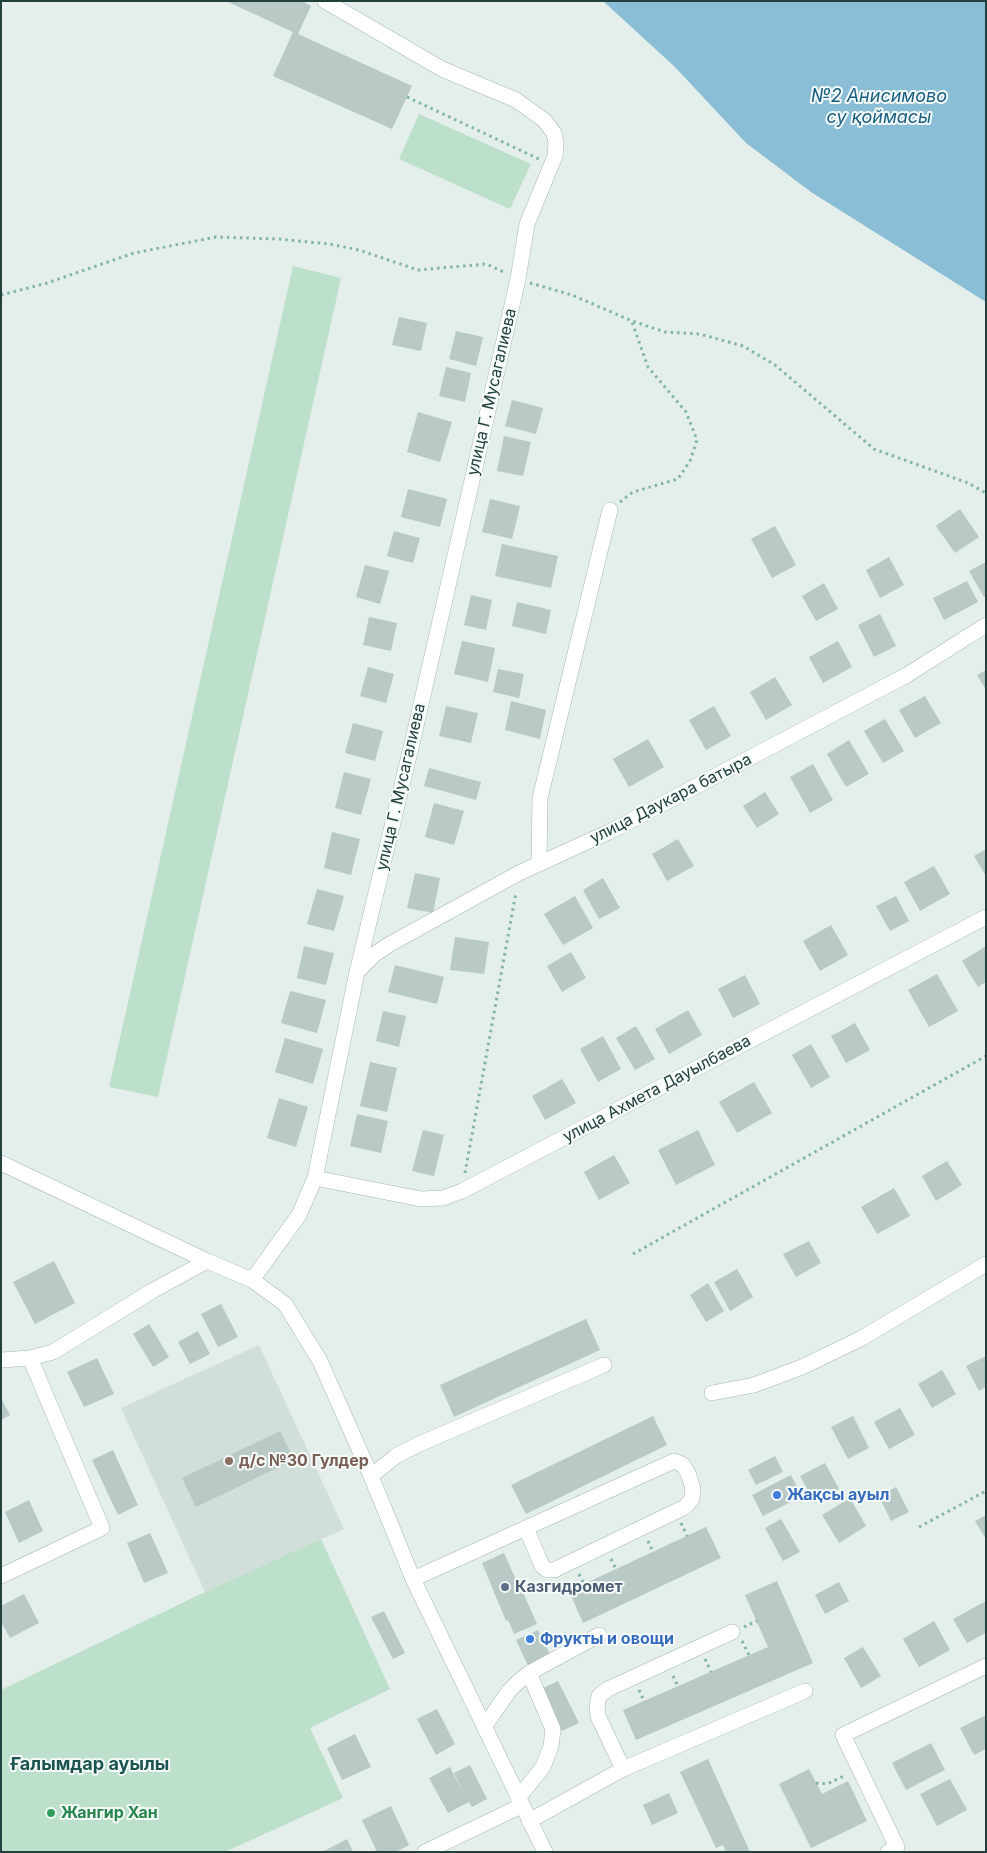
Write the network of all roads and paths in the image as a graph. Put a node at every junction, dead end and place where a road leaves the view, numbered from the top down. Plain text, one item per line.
1 (325, 1) edge
2 (407, 96) dead end
3 (551, 165) junction
4 (518, 279) junction
5 (1, 295) edge
6 (632, 321) junction
7 (986, 494) edge
8 (610, 510) joint
9 (986, 625) edge
10 (539, 864) junction
11 (519, 873) junction
12 (986, 917) edge
13 (357, 972) junction
14 (986, 1056) edge
15 (1, 1163) edge
16 (315, 1178) junction
17 (462, 1191) junction
18 (632, 1254) dead end
19 (207, 1261) junction
20 (986, 1264) edge
21 (252, 1280) junction
22 (30, 1358) junction
23 (1, 1360) edge
24 (604, 1365) dead end
25 (712, 1393) dead end
26 (371, 1476) junction
27 (986, 1491) edge
28 (919, 1527) dead end
29 (526, 1528) junction
30 (1, 1576) edge
31 (413, 1579) junction
32 (732, 1632) dead end
33 (599, 1635) dead end
34 (986, 1666) edge
35 (530, 1673) junction
36 (805, 1691) dead end
37 (484, 1727) junction
38 (859, 1768) junction
39 (623, 1769) junction
40 (833, 1781) junction
41 (816, 1782) dead end
42 (835, 1787) dead end
43 (519, 1802) junction
44 (529, 1822) junction
45 (424, 1852) edge
46 (545, 1852) edge
47 (888, 1852) edge

1 - 3 street, улица Г. Мусагалиева
2 - 3 path
3 - 4 street, улица Г. Мусагалиева
4 - 5 path
4 - 6 path
4 - 13 street, улица Г. Мусагалиева
6 - 7 path
6 - 8 path
8 - 10 street
9 - 10 street, улица Даукара батыра
10 - 11 street, улица Даукара батыра
11 - 13 street, улица Даукара батыра
11 - 17 path
12 - 17 street, улица Ахмета Дауылбаева
13 - 16 street, улица Г. Мусагалиева
14 - 18 path
15 - 19 street
16 - 17 street, улица Ахмета Дауылбаева
16 - 21 street, улица Г. Мусагалиева
19 - 21 street
19 - 22 street
20 - 25 street
21 - 26 street
22 - 23 street
22 - 30 street
24 - 26 street
26 - 31 street
27 - 28 path
29 - 29 street
29 - 31 street
31 - 37 street
32 - 39 street
33 - 35 street
34 - 38 street
35 - 37 street
35 - 43 street
36 - 39 street
37 - 43 street
38 - 40 path
38 - 47 street
39 - 44 street
40 - 41 path
40 - 42 path
43 - 44 street
43 - 45 street
44 - 46 street

